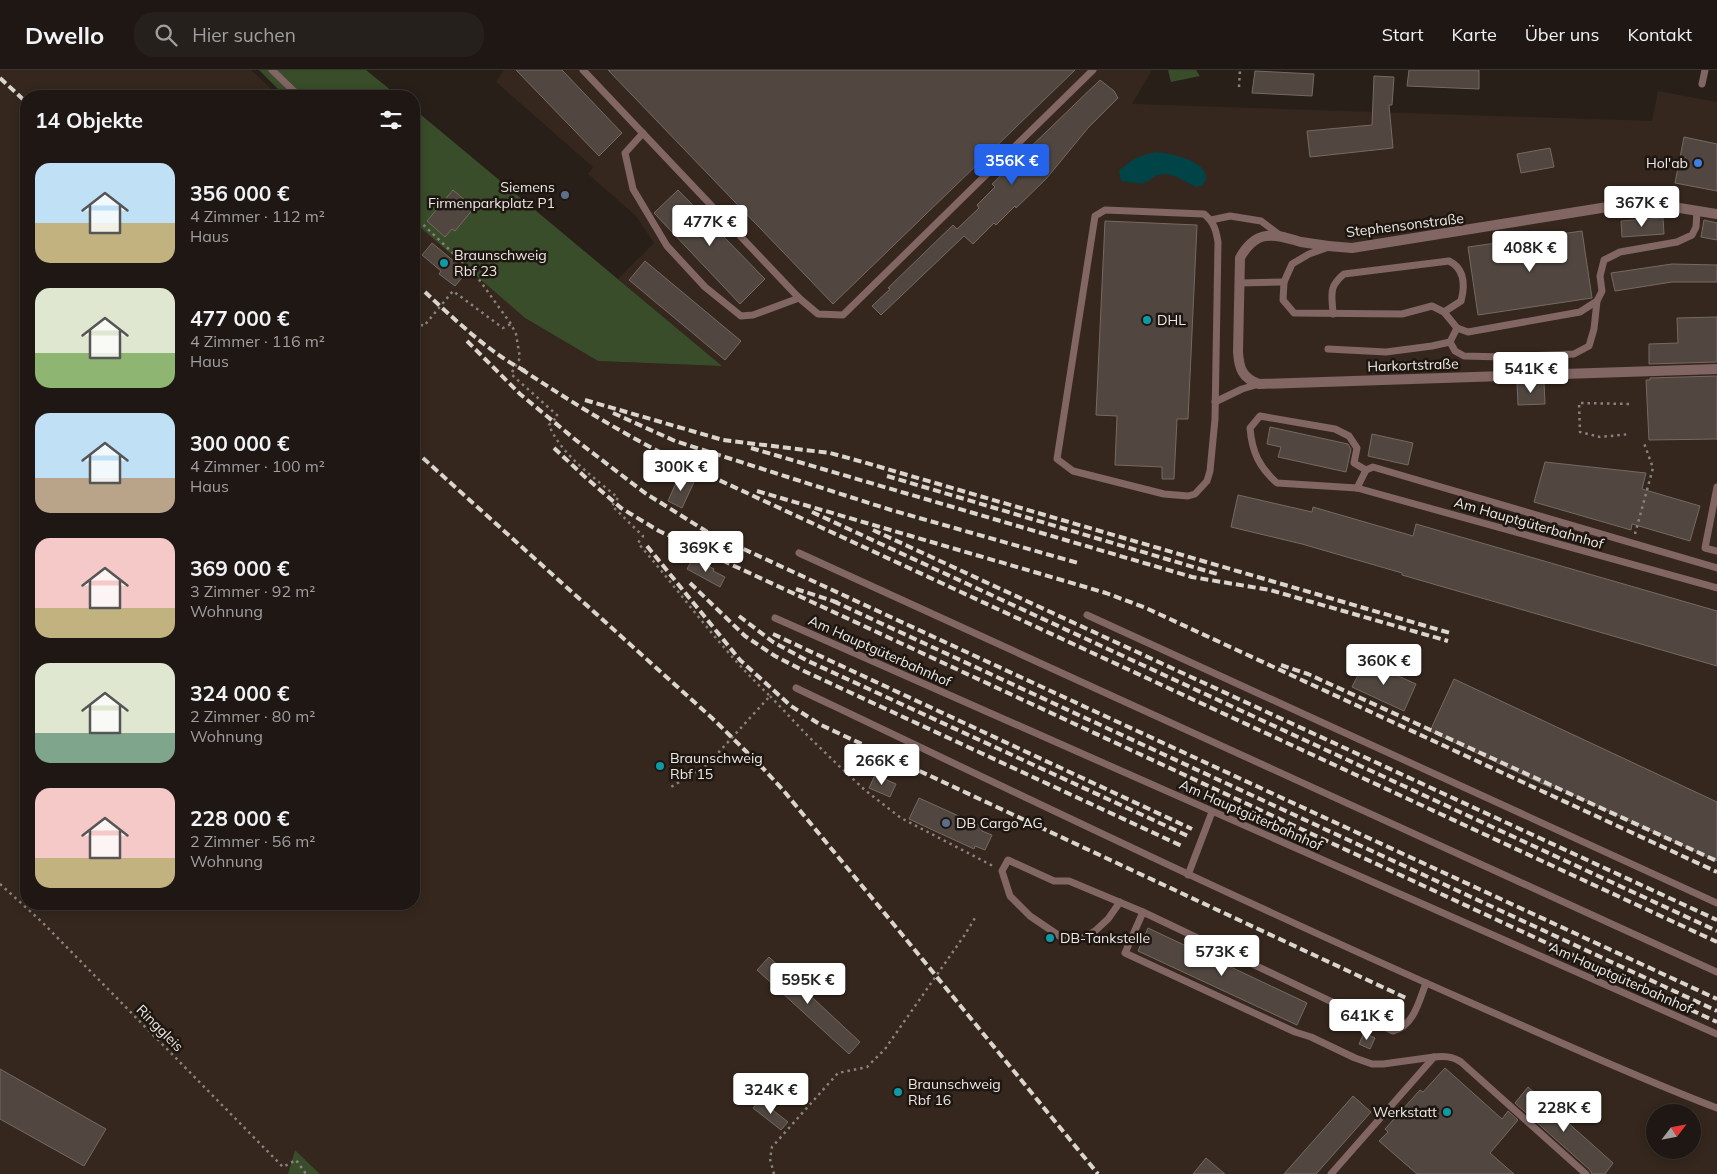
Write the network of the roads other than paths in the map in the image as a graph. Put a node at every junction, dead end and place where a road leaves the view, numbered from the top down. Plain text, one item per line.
1 (272, 70) edge
2 (583, 70) edge
3 (1093, 70) edge
4 (1705, 70) edge
5 (1702, 84) dead end
6 (293, 90) edge
7 (643, 133) junction
8 (1698, 211) junction
9 (1717, 214) edge
10 (1211, 220) junction
11 (1281, 237) junction
12 (1331, 246) junction
13 (1284, 282) junction
14 (1239, 283) junction
15 (799, 298) junction
16 (1597, 301) junction
17 (1444, 312) junction
18 (1333, 314) junction
19 (1457, 328) junction
20 (1450, 342) junction
21 (1328, 349) dead end
22 (1717, 369) edge
23 (1259, 384) junction
24 (1215, 402) junction
25 (1366, 470) junction
26 (1717, 487) edge
27 (1357, 488) junction
28 (1717, 551) edge
29 (799, 553) dead end
30 (1717, 568) edge
31 (1717, 588) edge
32 (1087, 615) dead end
33 (775, 618) dead end
34 (796, 688) dead end
35 (1212, 812) junction
36 (1188, 875) junction
37 (1120, 902) junction
38 (1717, 903) edge
39 (1143, 912) junction
40 (1717, 972) edge
41 (1426, 983) junction
42 (1717, 1034) edge
43 (1434, 1057) junction
44 (1717, 1108) edge
45 (1331, 1174) edge
46 (1586, 1174) edge

1 - 6 lane
2 - 7 lane
3 - 15 lane
4 - 5 lane
7 - 15 lane
7 - 15 lane
8 - 9 street, Stephensonstraße
8 - 12 street, Stephensonstraße
8 - 16 lane
10 - 11 lane
10 - 24 lane
10 - 24 lane
11 - 12 street, Stephensonstraße
11 - 14 street, Stephensonstraße
12 - 13 lane
13 - 14 lane
13 - 18 lane
14 - 23 street, Stephensonstraße
16 - 19 lane
16 - 20 lane
17 - 18 lane
17 - 18 lane
17 - 19 lane
19 - 20 lane
20 - 21 lane
22 - 23 street, Harkortstraße
23 - 24 lane
25 - 27 lane
25 - 27 lane, Am Hauptgüterbahnhof
25 - 30 lane
26 - 28 lane
27 - 31 lane, Am Hauptgüterbahnhof
29 - 40 lane
32 - 38 lane
33 - 35 lane, Am Hauptgüterbahnhof
34 - 36 lane
35 - 36 lane
35 - 42 lane, Am Hauptgüterbahnhof
36 - 41 lane
37 - 37 lane
37 - 39 lane
39 - 41 lane
39 - 43 lane
41 - 44 lane
43 - 45 lane
43 - 46 lane

